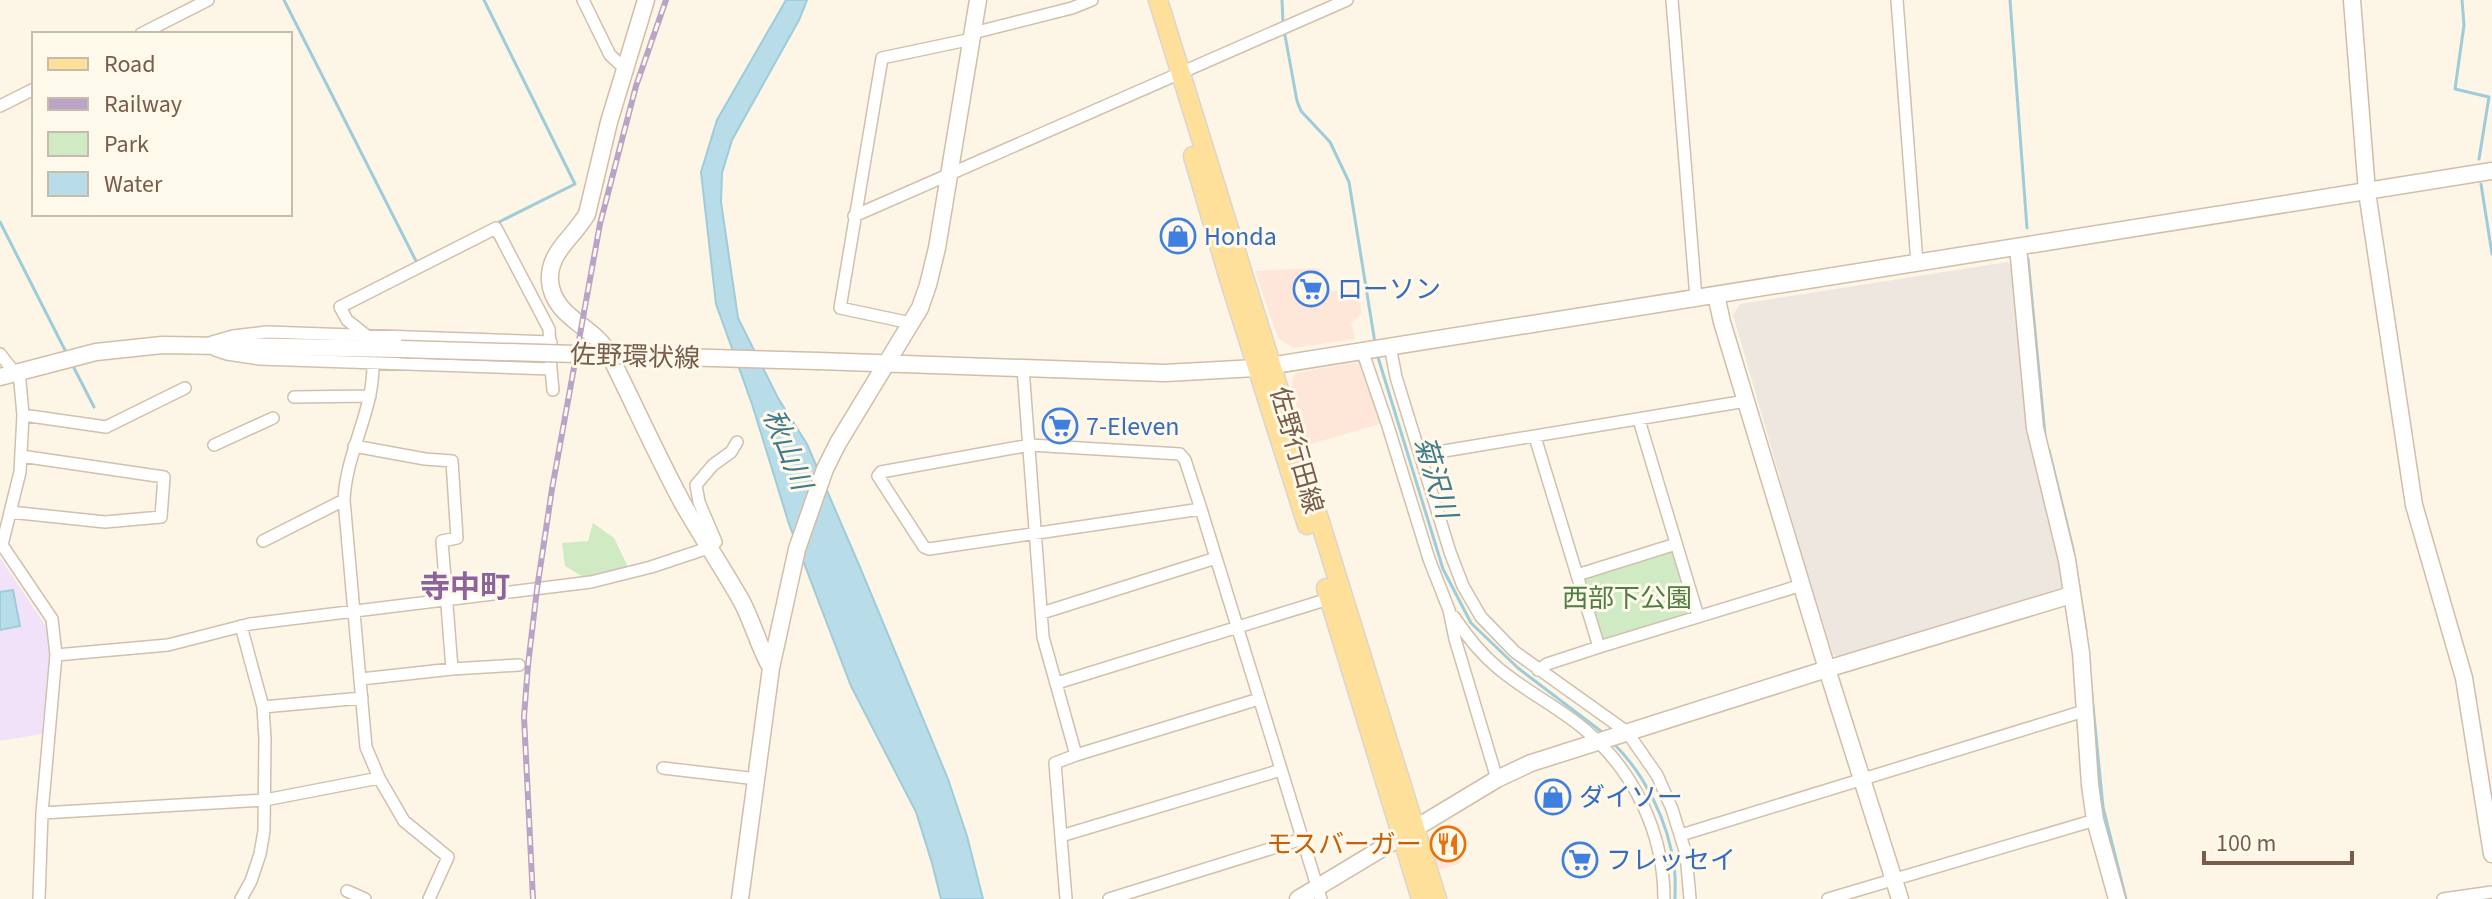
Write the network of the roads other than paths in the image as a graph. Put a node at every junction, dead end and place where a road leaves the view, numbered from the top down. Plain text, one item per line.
1 (208, 0) edge
2 (583, 0) edge
3 (646, 0) edge
4 (978, 0) edge
5 (1092, 0) edge
6 (1147, 0) edge
7 (1158, 0) edge
8 (1347, 0) edge
9 (1672, 0) edge
10 (1897, 0) edge
11 (2352, 0) edge
12 (145, 32) edge
13 (972, 36) junction
14 (624, 68) junction
15 (1176, 76) junction
16 (32, 90) edge
17 (0, 106) edge
18 (2492, 171) edge
19 (948, 175) junction
20 (2367, 192) junction
21 (854, 216) junction
22 (2018, 247) junction
23 (1917, 263) junction
24 (1716, 295) junction
25 (554, 298) junction
26 (1696, 298) junction
27 (538, 306) junction
28 (911, 323) junction
29 (367, 336) junction
30 (551, 342) junction
31 (204, 345) junction
32 (1376, 348) junction
33 (0, 354) edge
34 (373, 363) junction
35 (886, 363) junction
36 (1264, 366) junction
37 (1023, 368) junction
38 (551, 369) junction
39 (11, 373) edge
40 (185, 388) dead end
41 (553, 390) dead end
42 (370, 396) junction
43 (294, 397) dead end
44 (1746, 401) junction
45 (23, 415) junction
46 (273, 418) dead end
47 (1639, 420) junction
48 (1535, 437) junction
49 (737, 442) dead end
50 (214, 445) dead end
51 (1030, 445) junction
52 (354, 446) junction
53 (1420, 455) junction
54 (21, 456) junction
55 (344, 500) junction
56 (1201, 509) junction
57 (10, 512) junction
58 (1037, 534) junction
59 (263, 541) dead end
60 (1676, 544) junction
61 (1, 545) edge
62 (708, 548) junction
63 (1216, 558) junction
64 (1577, 575) junction
65 (1802, 585) junction
66 (2071, 595) junction
67 (1336, 597) junction
68 (447, 599) junction
69 (1449, 610) junction
70 (352, 611) junction
71 (1042, 613) junction
72 (1698, 616) junction
73 (241, 626) junction
74 (1237, 628) junction
75 (1599, 647) junction
76 (56, 655) junction
77 (519, 665) dead end
78 (771, 668) junction
79 (452, 669) junction
80 (1827, 669) junction
81 (1538, 670) junction
82 (361, 679) junction
83 (1057, 683) junction
84 (362, 698) junction
85 (1259, 699) junction
86 (263, 707) junction
87 (2084, 711) junction
88 (1624, 733) junction
89 (1599, 741) junction
90 (1076, 755) junction
91 (663, 768) dead end
92 (1281, 770) junction
93 (379, 778) junction
94 (757, 779) junction
95 (1497, 779) junction
96 (1863, 780) junction
97 (265, 800) junction
98 (42, 813) junction
99 (2095, 820) junction
100 (1408, 832) junction
101 (1681, 835) junction
102 (1061, 836) junction
103 (1302, 839) junction
104 (2492, 854) edge
105 (1894, 878) junction
106 (347, 891) dead end
107 (2492, 892) edge
108 (1319, 893) edge
109 (39, 899) edge
110 (241, 899) edge
111 (365, 899) edge
112 (429, 899) edge
113 (740, 899) edge
114 (1066, 899) edge
115 (1109, 899) edge
116 (1298, 899) edge
117 (1421, 899) edge
118 (1437, 899) edge
119 (1664, 899) edge
120 (1690, 899) edge
121 (1828, 899) edge
122 (1900, 899) edge
123 (2117, 899) edge
124 (2443, 899) edge

1 - 12 street
2 - 14 street
3 - 14 street
4 - 13 street
5 - 13 street
6 - 15 main road, 佐野行田線
7 - 15 main road, 佐野行田線
8 - 15 street
9 - 26 street
10 - 23 street
11 - 20 street
13 - 19 street
13 - 21 street
14 - 25 street
15 - 19 street
15 - 36 main road, 佐野行田線
16 - 17 street
18 - 20 street, 佐野環状線
19 - 21 street
19 - 28 street
20 - 22 street, 佐野環状線
20 - 104 street
21 - 28 street
22 - 23 street, 佐野環状線
22 - 66 street
23 - 24 street, 佐野環状線
24 - 26 street, 佐野環状線
24 - 44 street
25 - 27 street
25 - 62 street
26 - 32 street, 佐野環状線
27 - 29 street
27 - 30 street
28 - 35 street
29 - 30 street
29 - 31 street
30 - 38 street
31 - 34 street
31 - 35 street, 佐野環状線, bridge
31 - 39 street, 佐野環状線
32 - 36 street, 佐野環状線
32 - 53 street
32 - 69 street
33 - 39 street
34 - 38 street
34 - 42 street
35 - 37 street, 佐野環状線
35 - 78 street
36 - 37 street, 佐野環状線
36 - 67 main road, 佐野行田線
37 - 51 street
38 - 41 street
39 - 45 street
40 - 45 street
42 - 43 street
42 - 52 street
44 - 47 street
44 - 65 street
45 - 54 street
46 - 50 street
47 - 48 street
47 - 60 street
48 - 53 street
48 - 64 street
49 - 62 street
51 - 56 street
51 - 58 street
51 - 58 street
52 - 55 street
52 - 68 street
53 - 81 street
54 - 57 street
54 - 57 street
55 - 59 street
55 - 70 street
56 - 58 street
56 - 63 street
57 - 61 street
58 - 71 street
60 - 64 street
60 - 72 street
61 - 76 street
62 - 68 street
62 - 78 street
63 - 71 street
63 - 74 street
64 - 75 street
65 - 72 street
65 - 80 street
66 - 80 street
66 - 87 street
67 - 74 street
67 - 100 main road, 佐野行田線
68 - 70 street
68 - 79 street
69 - 89 street
69 - 95 street
70 - 73 street
70 - 82 street
71 - 83 street
72 - 75 street
73 - 76 street
73 - 86 street
74 - 83 street
74 - 85 street
75 - 81 street
76 - 98 street
77 - 79 street
78 - 94 street
79 - 82 street
80 - 88 street
80 - 96 street
81 - 88 street
82 - 84 street
83 - 90 street
84 - 86 street
84 - 93 street
85 - 90 street
85 - 92 street
86 - 97 street
87 - 96 street
87 - 99 street
88 - 89 street
88 - 101 street
89 - 95 street
89 - 119 street
90 - 102 street
91 - 94 street
92 - 102 street
92 - 103 street
93 - 97 street
93 - 112 street
94 - 113 street
95 - 100 street
96 - 101 street
96 - 105 street
97 - 98 street
97 - 110 street
98 - 109 street
99 - 105 street
99 - 123 street
100 - 108 street
100 - 117 main road, 佐野行田線
100 - 118 main road, 佐野行田線
101 - 120 street
102 - 114 street
103 - 108 street
103 - 115 street
105 - 121 street
105 - 122 street
106 - 111 street
107 - 124 street
108 - 116 street

